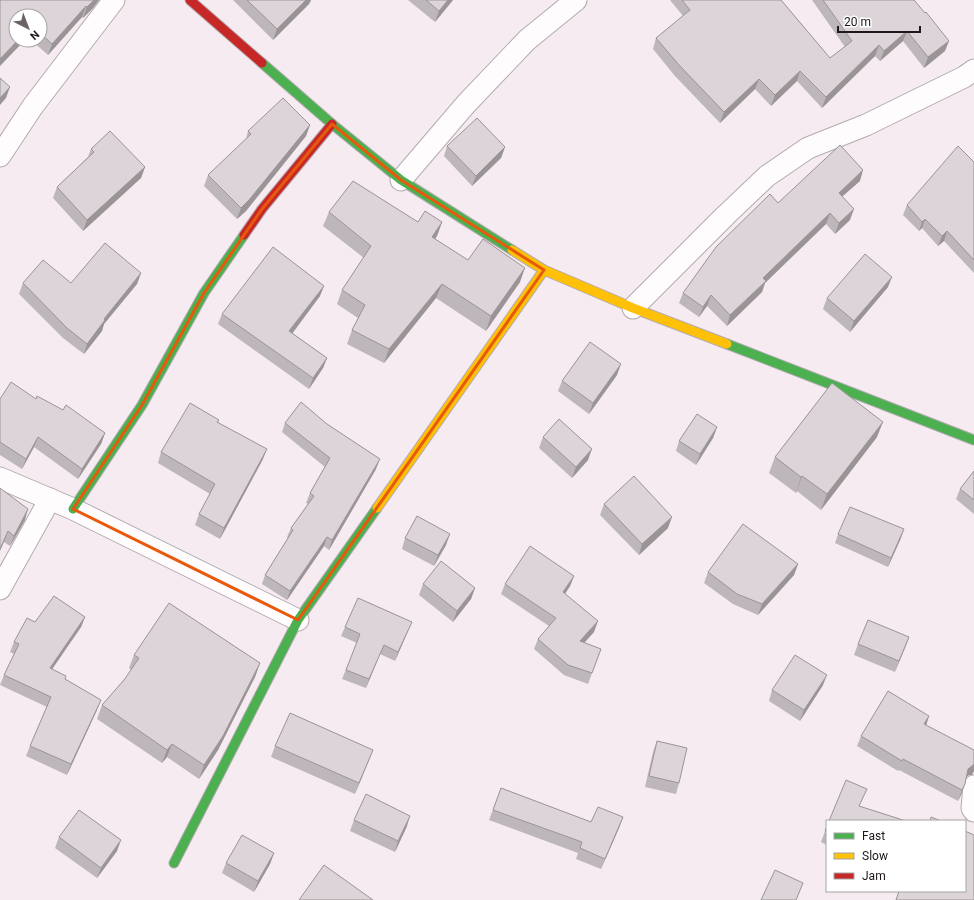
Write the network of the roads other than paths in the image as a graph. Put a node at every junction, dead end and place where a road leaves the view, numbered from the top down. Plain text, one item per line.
1 (114, 0) edge
2 (576, 0) edge
3 (193, 1) edge
4 (974, 70) edge
5 (332, 124) junction
6 (0, 156) edge
7 (401, 180) junction
8 (544, 270) junction
9 (633, 308) junction
10 (974, 440) edge
11 (0, 478) edge
12 (50, 499) junction
13 (73, 509) junction
14 (0, 589) edge
15 (298, 620) junction
16 (974, 786) edge
17 (974, 812) edge
18 (174, 863) dead end

1 - 6 street
2 - 7 street
3 - 5 street
4 - 9 street
5 - 7 street
5 - 13 street
7 - 8 street
8 - 9 street
8 - 15 street
9 - 10 street
11 - 12 street
12 - 13 street
12 - 14 street
13 - 15 street
15 - 18 street
16 - 17 street

